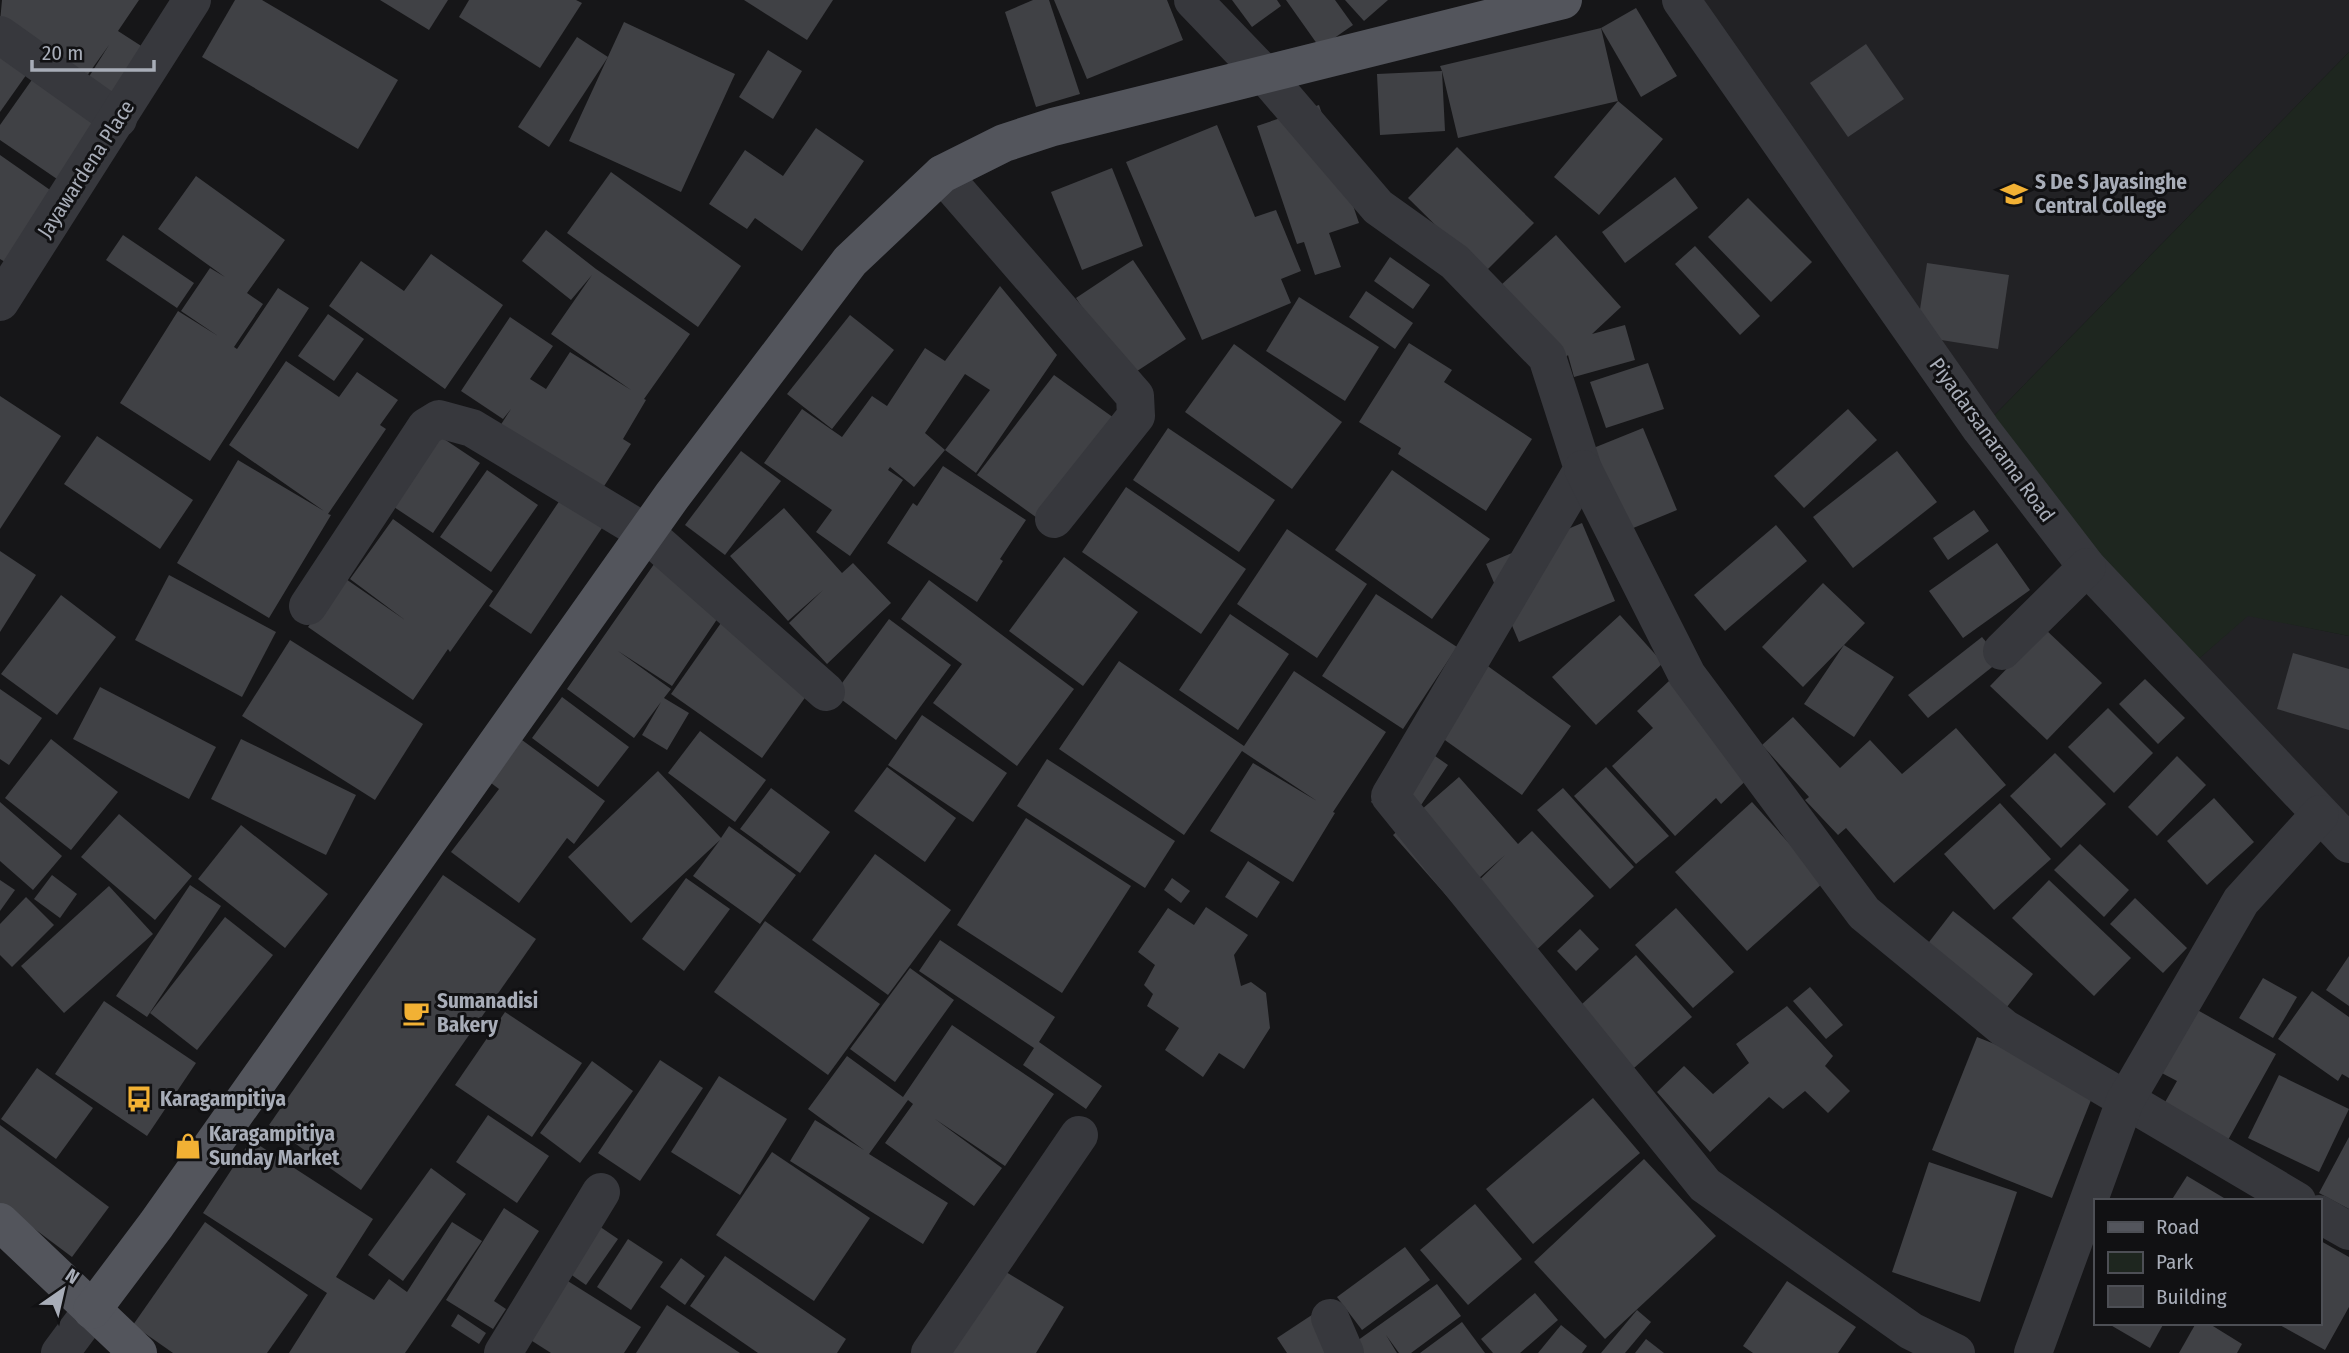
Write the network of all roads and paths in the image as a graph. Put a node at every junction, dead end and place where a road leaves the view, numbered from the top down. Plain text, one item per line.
1 (192, 0) edge
2 (1193, 0) edge
3 (1563, 0) edge
4 (1681, 0) edge
5 (0, 35) edge
6 (1265, 75) junction
7 (118, 119) junction
8 (942, 174) junction
9 (0, 302) edge
10 (1583, 469) junction
11 (1054, 519) dead end
12 (646, 533) junction
13 (2087, 567) junction
14 (308, 606) dead end
15 (2002, 651) dead end
16 (826, 692) dead end
17 (2320, 814) junction
18 (2349, 844) edge
19 (2125, 1101) junction
20 (1079, 1135) dead end
21 (601, 1192) dead end
22 (2294, 1199) edge
23 (2321, 1215) edge
24 (0, 1222) edge
25 (2349, 1231) edge
26 (92, 1310) junction
27 (1330, 1318) dead end
28 (1903, 1342) edge
29 (60, 1353) edge
30 (138, 1353) edge
31 (503, 1353) edge
32 (930, 1353) edge
33 (1345, 1353) edge
34 (1956, 1353) edge
35 (2033, 1353) edge

1 - 7 street, Jayawardena Place
2 - 6 street
3 - 6 main road
4 - 13 street, Piyadarsanarama Road
5 - 7 street
6 - 8 main road
6 - 10 street
7 - 9 street, Jayawardena Place
8 - 11 street
8 - 12 main road
10 - 19 street
10 - 28 street
12 - 14 street
12 - 16 street
12 - 26 main road
13 - 15 street
13 - 17 street, Piyadarsanarama Road
17 - 18 street, Piyadarsanarama Road
17 - 19 street
19 - 22 street
19 - 35 street
20 - 32 street
21 - 31 street
23 - 25 street
24 - 26 main road
26 - 29 street
26 - 30 main road
27 - 33 street
28 - 34 street

